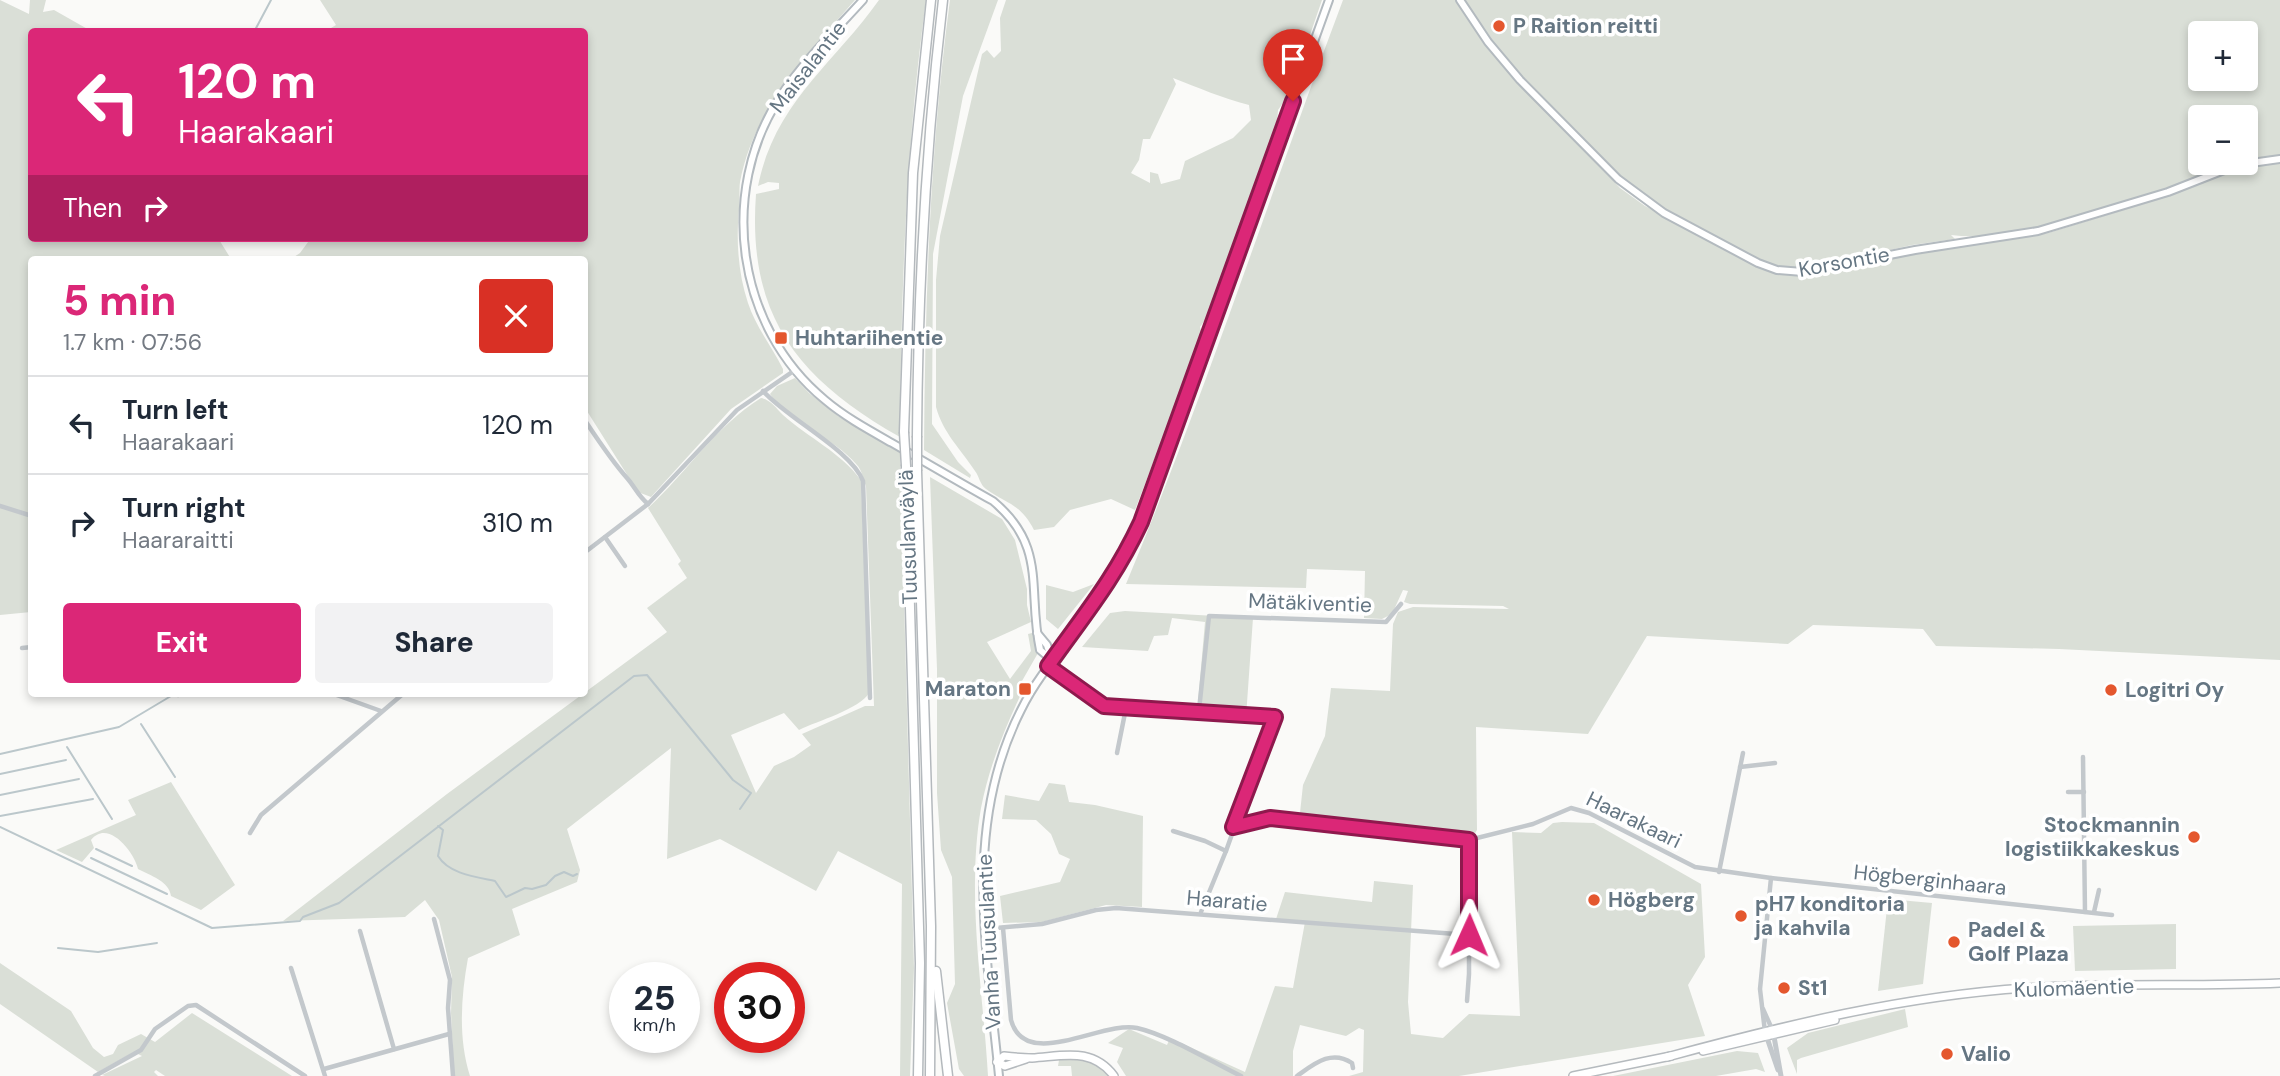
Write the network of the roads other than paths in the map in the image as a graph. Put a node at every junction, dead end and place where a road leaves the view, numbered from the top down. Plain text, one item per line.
1 (863, 0) edge
2 (931, 0) edge
3 (943, 0) edge
4 (1329, 0) edge
5 (1461, 0) edge
6 (2280, 159) edge
7 (795, 370) junction
8 (763, 391) junction
9 (588, 425) edge
10 (648, 503) junction
11 (0, 506) edge
12 (28, 515) edge
13 (606, 537) junction
14 (588, 550) edge
15 (625, 566) dead end
16 (1401, 604) dead end
17 (28, 647) edge
18 (22, 648) dead end
19 (1050, 663) junction
20 (342, 697) edge
21 (399, 697) edge
22 (870, 698) dead end
23 (1126, 708) junction
24 (1199, 710) junction
25 (381, 711) junction
26 (1117, 753) dead end
27 (1743, 753) dead end
28 (2083, 757) dead end
29 (1775, 763) dead end
30 (1740, 767) junction
31 (2068, 792) dead end
32 (2084, 792) junction
33 (1233, 827) junction
34 (1173, 831) dead end
35 (250, 833) dead end
36 (1469, 840) junction
37 (1226, 851) junction
38 (1719, 872) junction
39 (1771, 878) junction
40 (2099, 890) dead end
41 (1201, 912) junction
42 (2085, 912) junction
43 (2094, 912) junction
44 (2112, 915) dead end
45 (434, 919) dead end
46 (931, 926) junction
47 (1003, 928) junction
48 (984, 929) junction
49 (360, 931) dead end
50 (1469, 935) junction
51 (292, 968) dead end
52 (2280, 983) edge
53 (1467, 1001) dead end
54 (449, 1034) junction
55 (1770, 1034) junction
56 (394, 1049) junction
57 (997, 1062) junction
58 (1353, 1068) dead end
59 (324, 1069) junction
60 (94, 1076) edge
61 (305, 1076) edge
62 (326, 1076) edge
63 (453, 1076) edge
64 (916, 1076) edge
65 (930, 1076) edge
66 (948, 1076) edge
67 (999, 1076) edge
68 (1114, 1076) edge
69 (1241, 1076) edge
70 (1297, 1076) edge
71 (1573, 1076) edge
72 (1780, 1076) edge

1 - 7 main road, Maisalantie
2 - 64 highway, Tuusulanväylä, bridge
3 - 46 highway, Tuusulanväylä, bridge
4 - 19 main road, Vanha Tuusulantie
5 - 6 main road, Korsontie
7 - 8 street
7 - 19 main road, Maisalantie
8 - 10 street
8 - 22 street
9 - 10 street
10 - 13 street
11 - 12 street
13 - 14 street
13 - 15 street
16 - 24 street, Mätäkiventie
17 - 18 street
19 - 23 street
19 - 48 main road, Vanha Tuusulantie
20 - 25 street
21 - 25 street
23 - 24 street
23 - 26 street
24 - 33 street
25 - 35 street
27 - 30 street
28 - 32 street
29 - 30 street
30 - 38 street
31 - 32 street
32 - 42 street
33 - 36 street, Haarakaari
33 - 37 street
34 - 37 street
36 - 38 street, Haarakaari
36 - 50 street
37 - 41 street
38 - 39 street, Haarakaari
39 - 42 street, Högberginhaara
39 - 55 street
40 - 43 street
41 - 47 street, Haaratie
41 - 50 street, Haaratie
42 - 43 street, Högberginhaara
43 - 44 street, Högberginhaara
45 - 54 street
46 - 65 highway, Tuusulanväylä
46 - 66 highway
47 - 48 street, Haaratie
47 - 69 street
48 - 57 main road, Vanha Tuusulantie
49 - 56 street
50 - 53 street
51 - 59 street
52 - 55 main road, Kulomäentie
54 - 56 street
54 - 63 street
55 - 71 main road, Kulomäentie
55 - 72 street
56 - 59 street
57 - 67 main road, Vanha Tuusulantie
57 - 68 main road
58 - 70 street
59 - 62 street
60 - 61 street

